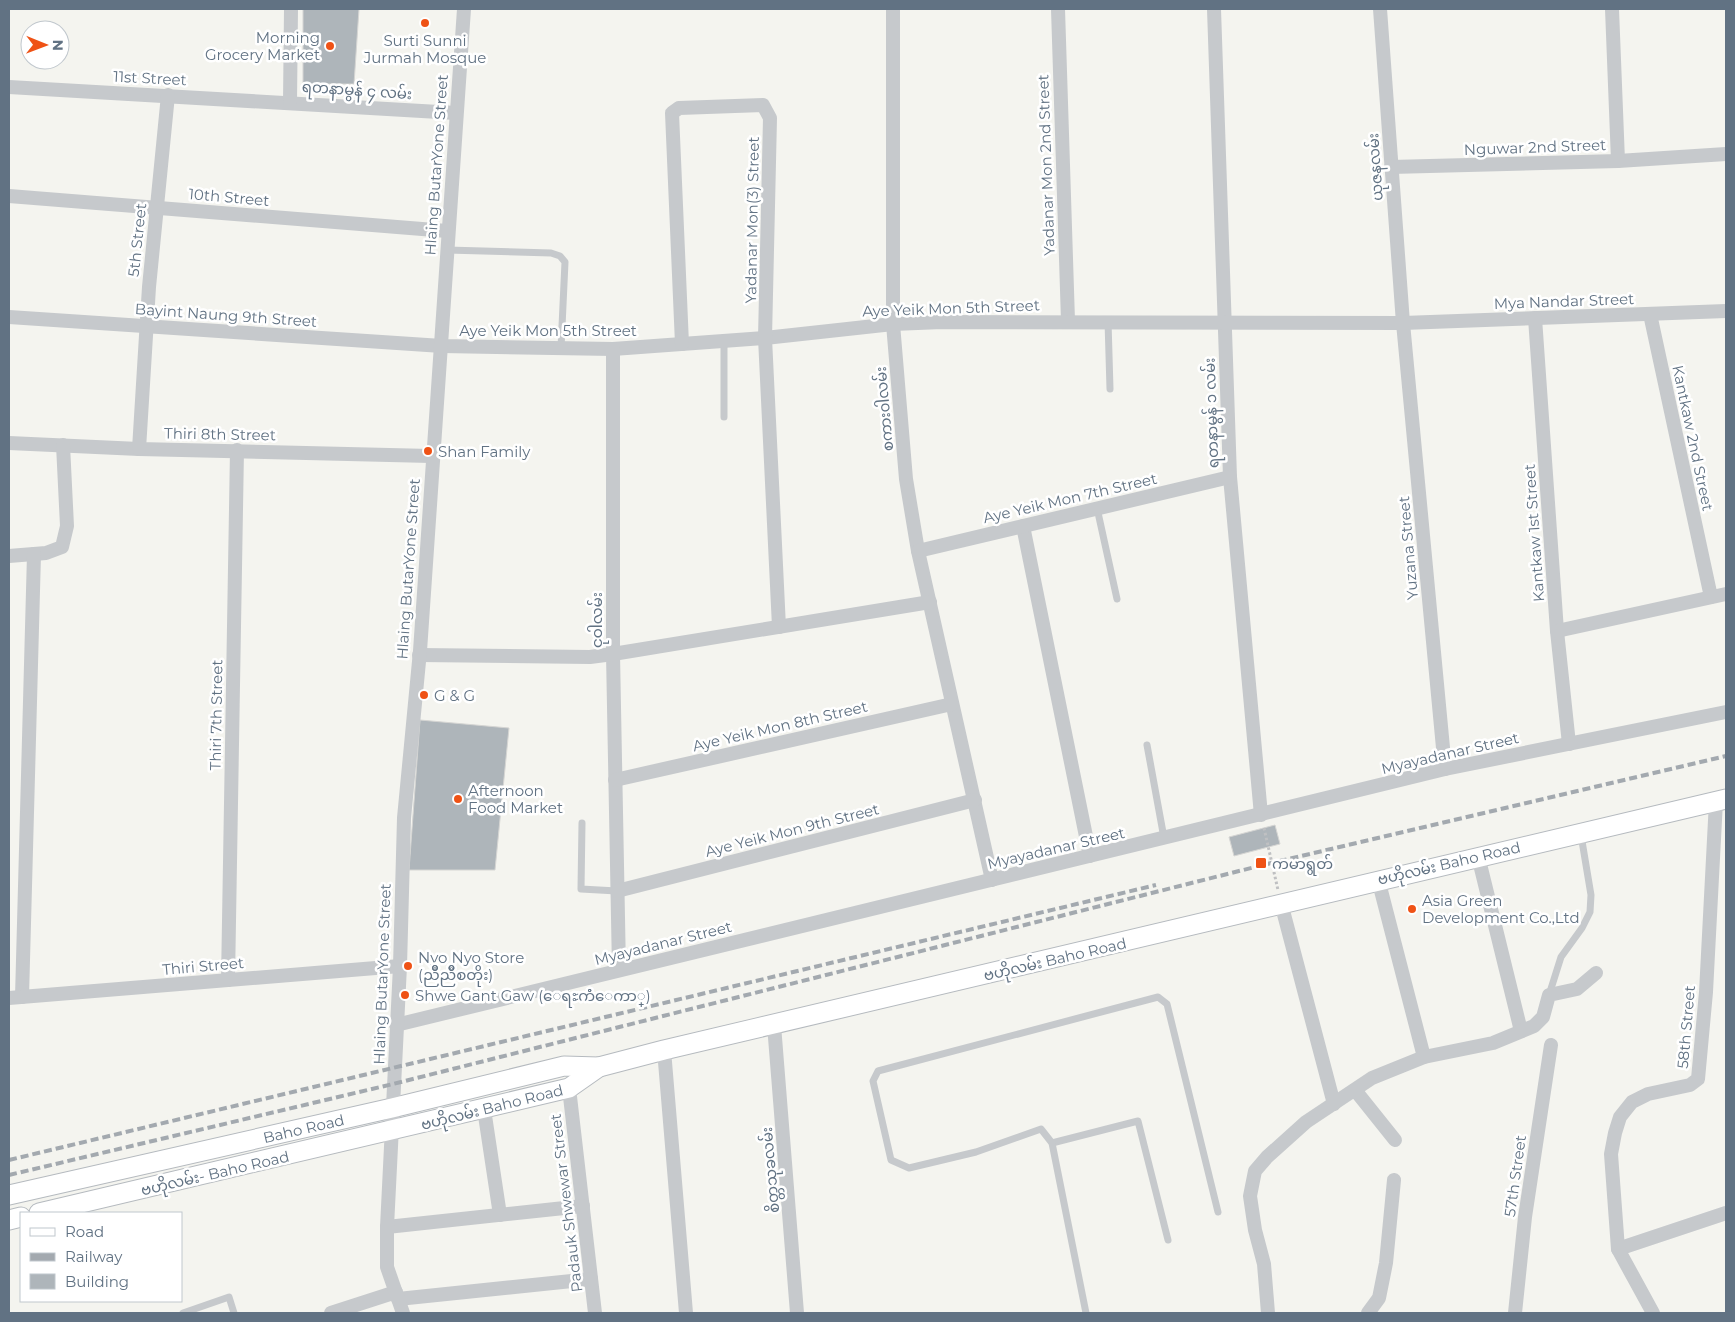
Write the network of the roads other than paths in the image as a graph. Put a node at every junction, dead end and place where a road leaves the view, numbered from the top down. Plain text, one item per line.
1 (291, 9) edge
2 (464, 9) edge
3 (893, 9) edge
4 (1058, 9) edge
5 (1214, 9) edge
6 (1380, 9) edge
7 (1612, 9) edge
8 (9, 87) edge
9 (168, 95) junction
10 (290, 102) junction
11 (456, 113) junction
12 (1726, 154) edge
13 (1618, 161) junction
14 (1391, 167) junction
15 (9, 196) edge
16 (157, 207) junction
17 (447, 231) junction
18 (446, 250) junction
19 (1726, 311) edge
20 (1650, 314) junction
21 (9, 317) edge
22 (1535, 318) junction
23 (1068, 321) junction
24 (1108, 321) junction
25 (1224, 322) junction
26 (1403, 323) junction
27 (893, 324) junction
28 (147, 326) junction
29 (765, 338) junction
30 (724, 341) junction
31 (682, 344) junction
32 (442, 346) junction
33 (561, 348) junction
34 (612, 349) junction
35 (1110, 389) dead end
36 (724, 417) dead end
37 (9, 442) edge
38 (63, 445) junction
39 (139, 449) junction
40 (237, 450) junction
41 (432, 456) junction
42 (1230, 477) junction
43 (1098, 508) junction
44 (1023, 526) junction
45 (918, 550) junction
46 (34, 554) junction
47 (9, 556) edge
48 (1726, 594) edge
49 (1711, 597) junction
50 (1117, 599) dead end
51 (930, 602) junction
52 (778, 627) junction
53 (1557, 631) junction
54 (613, 654) junction
55 (419, 656) junction
56 (952, 704) junction
57 (1726, 712) edge
58 (1569, 744) junction
59 (1147, 745) dead end
60 (1445, 769) junction
61 (615, 780) junction
62 (975, 800) junction
63 (1721, 800) edge
64 (1261, 815) junction
65 (582, 823) dead end
66 (1580, 832) junction
67 (1164, 838) junction
68 (1090, 856) junction
69 (1478, 856) junction
70 (1378, 879) junction
71 (992, 880) junction
72 (618, 891) junction
73 (1280, 903) junction
74 (400, 966) junction
75 (619, 970) junction
76 (1596, 973) dead end
77 (228, 980) junction
78 (1549, 995) junction
79 (16, 998) edge
80 (396, 1025) junction
81 (774, 1025) junction
82 (1521, 1031) junction
83 (1552, 1045) dead end
84 (664, 1050) junction
85 (1424, 1057) junction
86 (599, 1066) junction
87 (569, 1088) junction
88 (1355, 1090) junction
89 (1334, 1104) junction
90 (392, 1108) junction
91 (484, 1109) junction
92 (390, 1132) junction
93 (1395, 1140) dead end
94 (1052, 1143) junction
95 (1394, 1180) dead end
96 (9, 1195) edge
97 (583, 1206) junction
98 (44, 1212) edge
99 (1218, 1212) dead end
100 (1726, 1213) edge
101 (500, 1215) junction
102 (387, 1227) junction
103 (1168, 1240) dead end
104 (1618, 1249) junction
105 (591, 1278) junction
106 (397, 1295) junction
107 (183, 1313) edge
108 (234, 1313) edge
109 (332, 1313) edge
110 (402, 1313) edge
111 (595, 1313) edge
112 (686, 1313) edge
113 (797, 1313) edge
114 (1086, 1313) edge
115 (1268, 1313) edge
116 (1368, 1313) edge
117 (1515, 1313) edge
118 (1653, 1313) edge

1 - 10 street, ရတနာမွန် ၄ လမ်း
2 - 11 street, Hlaing ButarYone Street
3 - 27 street, စကား၀ါလမ်း
4 - 23 street, Yadanar Mon 2nd Street
5 - 25 street, ရတနာမွန် ၁ လမ်း
6 - 14 street, ယုဇနလမ်း
7 - 13 street, Nguwar 2nd Street
8 - 9 street, 11st Street
9 - 10 street, 11st Street
9 - 16 street, 5th Street
10 - 11 street, ရတနာမွန် ၄ လမ်း
11 - 17 street, Hlaing ButarYone Street
12 - 13 street
13 - 14 street, Nguwar 2nd Street
14 - 26 street, ယုဇနလမ်း
15 - 16 street, 10th Street
16 - 17 street, 10th Street
16 - 28 street, 5th Street
17 - 18 street, Hlaing ButarYone Street
18 - 32 street, Hlaing ButarYone Street
18 - 33 lane
19 - 20 street, Mya Nandar Street
20 - 22 street, Mya Nandar Street
20 - 49 street, Kantkaw 2nd Street
21 - 28 street, Bayint Naung 9th Street
22 - 26 street, Mya Nandar Street
22 - 53 street, Kantkaw 1st Street
23 - 24 street, Aye Yeik Mon 5th Street
23 - 27 street, Aye Yeik Mon 5th Street
24 - 25 street, Aye Yeik Mon 5th Street
24 - 35 lane
25 - 26 street, Aye Yeik Mon 5th Street
25 - 42 street, ရတနာမွန် ၁ လမ်း
26 - 60 street, Yuzana Street
27 - 29 street, Aye Yeik Mon 5th Street
27 - 45 street, စကား၀ါလမ်း
28 - 32 street, Bayint Naung 9th Street
28 - 39 street, 5th Street
29 - 30 street, Aye Yeik Mon 5th Street
29 - 31 street, Yadanar Mon(3) Street
29 - 52 street, Yadanar Mon(3) Street
30 - 31 street, Aye Yeik Mon 5th Street
30 - 36 lane
31 - 34 street, Aye Yeik Mon 5th Street
32 - 33 street, Aye Yeik Mon 5th Street
32 - 41 street, Hlaing ButarYone Street
33 - 34 street, Aye Yeik Mon 5th Street
34 - 54 street, ငုဝါလမ်း
37 - 38 street, Thiri 8th Street
38 - 39 street, Thiri 8th Street
38 - 46 street
39 - 40 street, Thiri 8th Street
40 - 41 street, Thiri 8th Street
40 - 77 street, Thiri 7th Street
41 - 55 street, Hlaing ButarYone Street
42 - 43 street, Aye Yeik Mon 7th Street
42 - 64 street, ရတနာမွန် ၁ လမ်း
43 - 44 street, Aye Yeik Mon 7th Street
43 - 50 lane
44 - 45 street, Aye Yeik Mon 7th Street
44 - 68 street
45 - 51 street, စကား၀ါလမ်း
46 - 47 street
46 - 79 street
48 - 49 street
49 - 53 street
51 - 52 street
51 - 56 street, စကား၀ါလမ်း
52 - 54 street
53 - 58 street, Kantkaw 1st Street
54 - 55 street
54 - 61 street, ငုဝါလမ်း
55 - 74 street, Hlaing ButarYone Street
56 - 61 street, Aye Yeik Mon 8th Street
56 - 62 street, စကား၀ါလမ်း
57 - 58 street, Myayadanar Street
58 - 60 street, Myayadanar Street
59 - 67 lane
60 - 64 street, Myayadanar Street
61 - 72 street, ငုဝါလမ်း
62 - 71 street, စကား၀ါလမ်း
62 - 72 street, Aye Yeik Mon 9th Street
63 - 66 main road, ဗဟိုလမ်း Baho Road
63 - 104 street, 58th Street
64 - 67 street, Myayadanar Street
65 - 72 lane
66 - 69 main road, ဗဟိုလမ်း Baho Road
66 - 78 lane
67 - 68 street, Myayadanar Street
68 - 71 street, Myayadanar Street
69 - 70 main road, ဗဟိုလမ်း Baho Road
69 - 82 street
70 - 73 main road, ဗဟိုလမ်း Baho Road
70 - 85 street
71 - 75 street, Myayadanar Street
72 - 75 street, ငုဝါလမ်း
73 - 81 main road, ဗဟိုလမ်း Baho Road
73 - 89 street
74 - 77 street, Thiri Street
74 - 80 street, Hlaing ButarYone Street
75 - 80 street, Myayadanar Street
76 - 78 street
77 - 79 street, Thiri Street
78 - 82 street
80 - 90 street, Hlaing ButarYone Street
81 - 84 main road, ဗဟိုလမ်း Baho Road
81 - 113 street, စိတ္တသုခလမ်း
82 - 85 street
83 - 117 street, 57th Street
84 - 86 main road, ဗဟိုလမ်း Baho Road
84 - 112 street
85 - 88 street
86 - 87 main road, ဗဟိုလမ်း Baho Road
86 - 90 main road, Baho Road
87 - 91 main road, ဗဟိုလမ်း Baho Road
87 - 97 street, Padauk Shwewar Street
88 - 89 street
88 - 93 street
89 - 115 street
90 - 92 street, Hlaing ButarYone Street
90 - 96 main road, Baho Road
91 - 92 main road, ဗဟိုလမ်း Baho Road
91 - 101 street
92 - 98 main road, ဗဟိုလမ်း- Baho Road
92 - 102 street, Hlaing ButarYone Street
94 - 99 lane
94 - 103 lane
94 - 114 lane
95 - 116 street
97 - 101 street
97 - 105 street, Padauk Shwewar Street
100 - 104 street
101 - 102 street
102 - 106 street, Hlaing ButarYone Street
104 - 118 street, 58th Street
105 - 106 street
105 - 111 street, Padauk Shwewar Street
106 - 109 street
106 - 110 street, Hlaing ButarYone Street
107 - 108 lane

